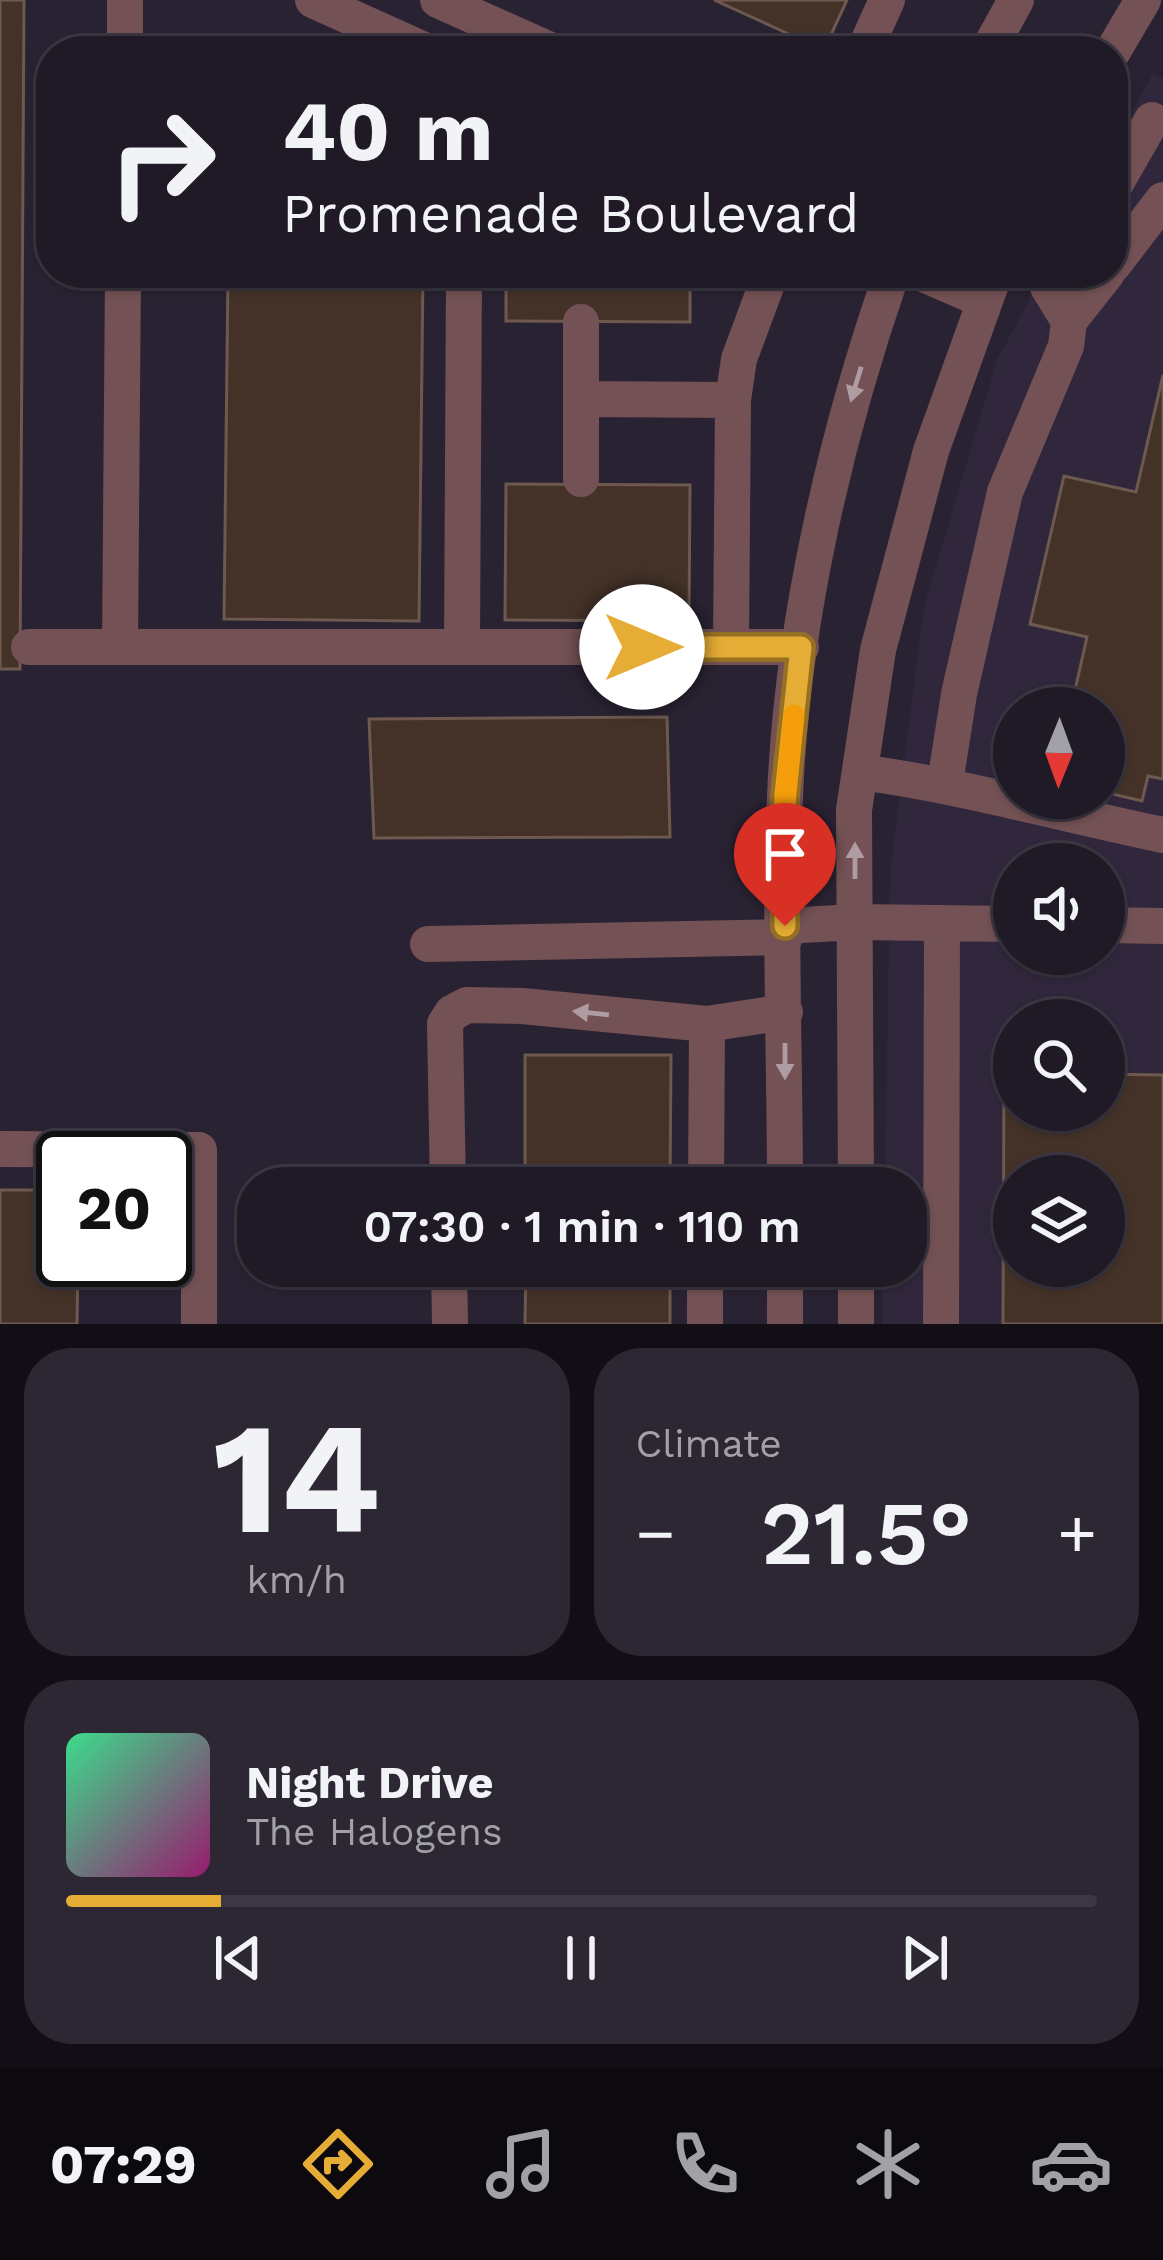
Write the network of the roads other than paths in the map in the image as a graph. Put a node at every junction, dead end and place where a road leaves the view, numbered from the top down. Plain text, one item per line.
1 (125, 0) edge
2 (313, 0) edge
3 (438, 0) edge
4 (887, 0) edge
5 (1016, 0) edge
6 (1143, 0) edge
7 (124, 36) edge
8 (393, 36) edge
9 (518, 36) edge
10 (871, 36) edge
11 (996, 36) edge
12 (1122, 36) edge
13 (1152, 120) dead end
14 (1128, 162) edge
15 (1163, 200) edge
16 (1128, 246) edge
17 (123, 288) edge
18 (464, 288) edge
19 (766, 288) edge
20 (887, 288) edge
21 (992, 288) edge
22 (1059, 288) edge
23 (1095, 288) edge
24 (1070, 321) junction
25 (581, 322) dead end
26 (581, 399) junction
27 (733, 400) junction
28 (580, 478) dead end
29 (29, 647) dead end
30 (120, 647) junction
31 (462, 647) junction
32 (731, 647) junction
33 (801, 647) junction
34 (860, 772) junction
35 (945, 783) junction
36 (1163, 835) edge
37 (855, 922) junction
38 (942, 923) junction
39 (993, 924) edge
40 (1125, 925) edge
41 (1163, 926) edge
42 (785, 932) junction
43 (428, 944) dead end
44 (785, 1012) junction
45 (707, 1024) junction
46 (0, 1149) edge
47 (448, 1167) edge
48 (706, 1167) edge
49 (785, 1167) edge
50 (856, 1167) edge
51 (449, 1287) edge
52 (705, 1287) edge
53 (785, 1287) edge
54 (856, 1287) edge
55 (199, 1324) edge
56 (450, 1324) edge
57 (705, 1324) edge
58 (785, 1324) edge
59 (856, 1324) edge
60 (941, 1324) edge

1 - 7 street
2 - 8 street
3 - 9 street
4 - 10 street
5 - 11 street
6 - 12 street
13 - 14 street
15 - 16 street
17 - 30 street
18 - 31 street
19 - 27 street
20 -> 33 street
21 - 34 street
22 - 24 street
23 - 24 street
24 - 35 street
25 - 26 street
26 - 27 street
26 - 28 street
27 - 32 street
29 - 30 street
30 - 31 street
31 - 32 street
32 - 33 street
33 - 42 street
34 - 35 street
37 -> 34 street
35 - 36 street
37 - 38 street
37 - 42 street
37 - 50 street
38 - 39 street
38 - 60 street
40 - 41 street
42 - 43 street
42 - 44 street
44 - 45 street
44 -> 49 street
45 -> 47 street
45 - 48 street
46 - 55 street
51 - 56 street
52 - 57 street
53 - 58 street
54 - 59 street

